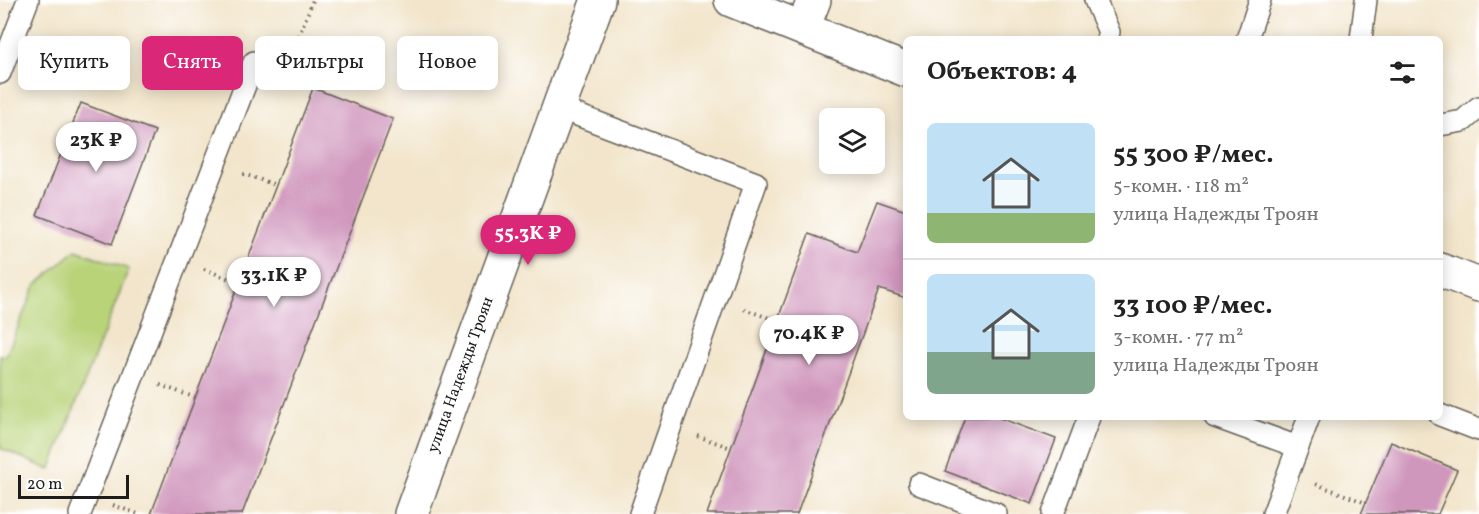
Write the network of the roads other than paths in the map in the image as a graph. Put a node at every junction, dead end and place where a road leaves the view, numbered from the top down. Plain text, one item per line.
1 (28, 0) edge
2 (598, 0) edge
3 (731, 0) edge
4 (1095, 0) edge
5 (1260, 0) edge
6 (1366, 0) edge
7 (809, 14) edge
8 (1108, 36) edge
9 (1248, 36) edge
10 (1361, 36) edge
11 (254, 62) road end
12 (903, 68) edge
13 (0, 73) edge
14 (1479, 107) edge
15 (559, 108) junction
16 (1443, 124) edge
17 (1443, 271) edge
18 (1479, 285) edge
19 (1443, 415) edge
20 (1088, 420) edge
21 (1223, 420) edge
22 (1308, 420) edge
23 (1479, 430) edge
24 (1298, 447) junction
25 (919, 484) dead end
26 (416, 512) edge
27 (80, 514) edge
28 (640, 514) edge
29 (996, 514) edge
30 (1053, 514) edge
31 (1273, 514) edge

1 - 13 lane
2 - 15 street, улица Надежды Троян
3 - 7 street
4 - 8 lane
5 - 9 lane
6 - 10 lane
7 - 12 street
11 - 27 lane
14 - 16 lane
15 - 26 street, улица Надежды Троян
15 - 28 lane
17 - 18 street
19 - 23 lane
20 - 30 lane
21 - 24 lane
22 - 24 lane
24 - 31 lane
25 - 29 lane

